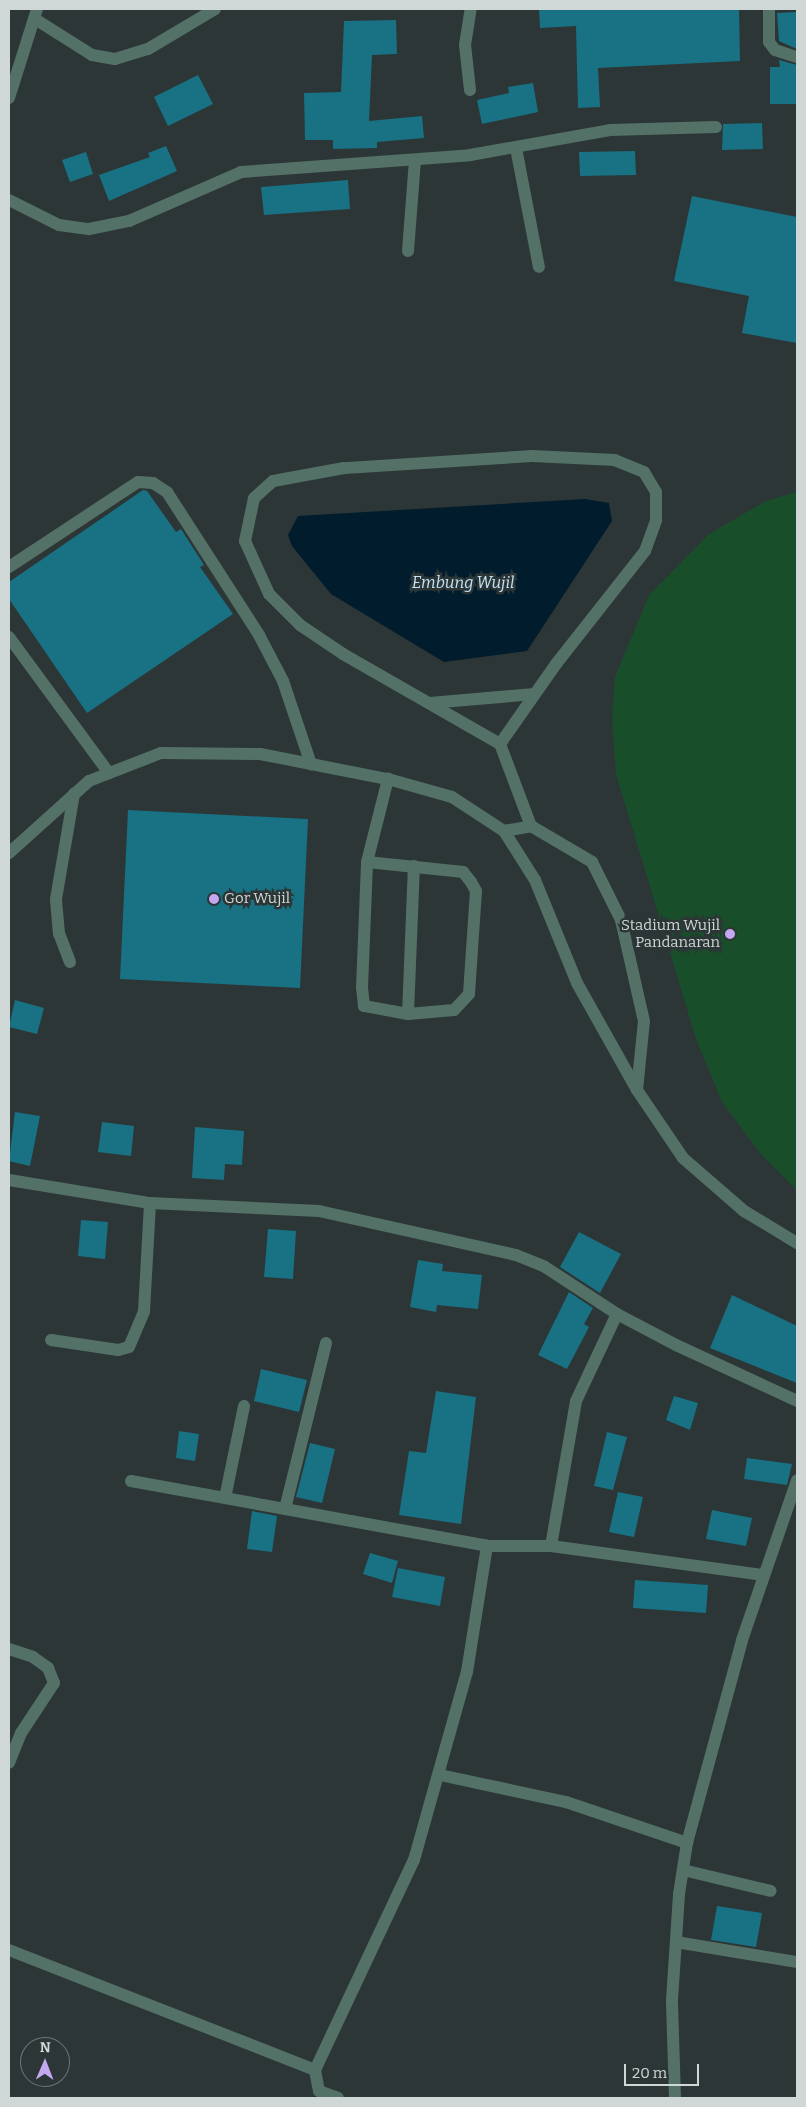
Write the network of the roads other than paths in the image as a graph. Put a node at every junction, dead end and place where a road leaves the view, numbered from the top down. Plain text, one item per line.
1 (215, 9) edge
2 (471, 9) edge
3 (769, 9) edge
4 (36, 14) edge
5 (797, 57) edge
6 (470, 90) dead end
7 (9, 98) edge
8 (716, 127) dead end
9 (516, 148) junction
10 (415, 160) junction
11 (9, 200) edge
12 (408, 251) dead end
13 (539, 268) dead end
14 (9, 567) edge
15 (9, 637) edge
16 (535, 694) junction
17 (430, 703) junction
18 (500, 744) junction
19 (311, 764) junction
20 (109, 773) junction
21 (388, 779) junction
22 (74, 794) junction
23 (531, 826) junction
24 (504, 831) junction
25 (9, 853) edge
26 (367, 862) junction
27 (414, 866) junction
28 (70, 962) dead end
29 (408, 1014) junction
30 (637, 1090) junction
31 (9, 1180) edge
32 (150, 1203) junction
33 (797, 1243) edge
34 (617, 1314) junction
35 (51, 1340) dead end
36 (326, 1343) dead end
37 (797, 1401) edge
38 (244, 1406) dead end
39 (797, 1480) edge
40 (131, 1481) dead end
41 (225, 1498) junction
42 (285, 1509) junction
43 (487, 1546) junction
44 (551, 1546) junction
45 (762, 1575) junction
46 (9, 1649) edge
47 (9, 1763) edge
48 (440, 1775) junction
49 (687, 1843) junction
50 (682, 1870) junction
51 (771, 1891) dead end
52 (676, 1942) junction
53 (9, 1950) edge
54 (797, 1962) edge
55 (315, 2070) junction
56 (318, 2094) edge
57 (338, 2098) edge
58 (675, 2098) edge

1 - 4 street
2 - 6 street
3 - 5 street
4 - 7 street
8 - 9 street
9 - 10 street
9 - 13 street
10 - 11 street
10 - 12 street
14 - 19 street
15 - 20 street
16 - 17 street
16 - 17 street
16 - 18 street
17 - 18 street
18 - 23 street
19 - 20 street
19 - 21 street
20 - 22 street
21 - 24 street
21 - 26 street
22 - 25 street
22 - 28 street
23 - 24 street
23 - 30 street
24 - 30 street
26 - 27 street
26 - 29 street
27 - 29 street
27 - 29 street
30 - 33 street
31 - 32 street
32 - 34 street
32 - 35 street
34 - 37 street
34 - 44 street
36 - 42 street
38 - 41 street
39 - 45 street
40 - 41 street
41 - 42 street
42 - 43 street
43 - 44 street
43 - 48 street
44 - 45 street
45 - 49 street
46 - 47 street
48 - 49 street
48 - 55 street
49 - 50 street
50 - 51 street
50 - 52 street
52 - 54 street
52 - 58 street
53 - 55 street
55 - 56 street
56 - 57 street

